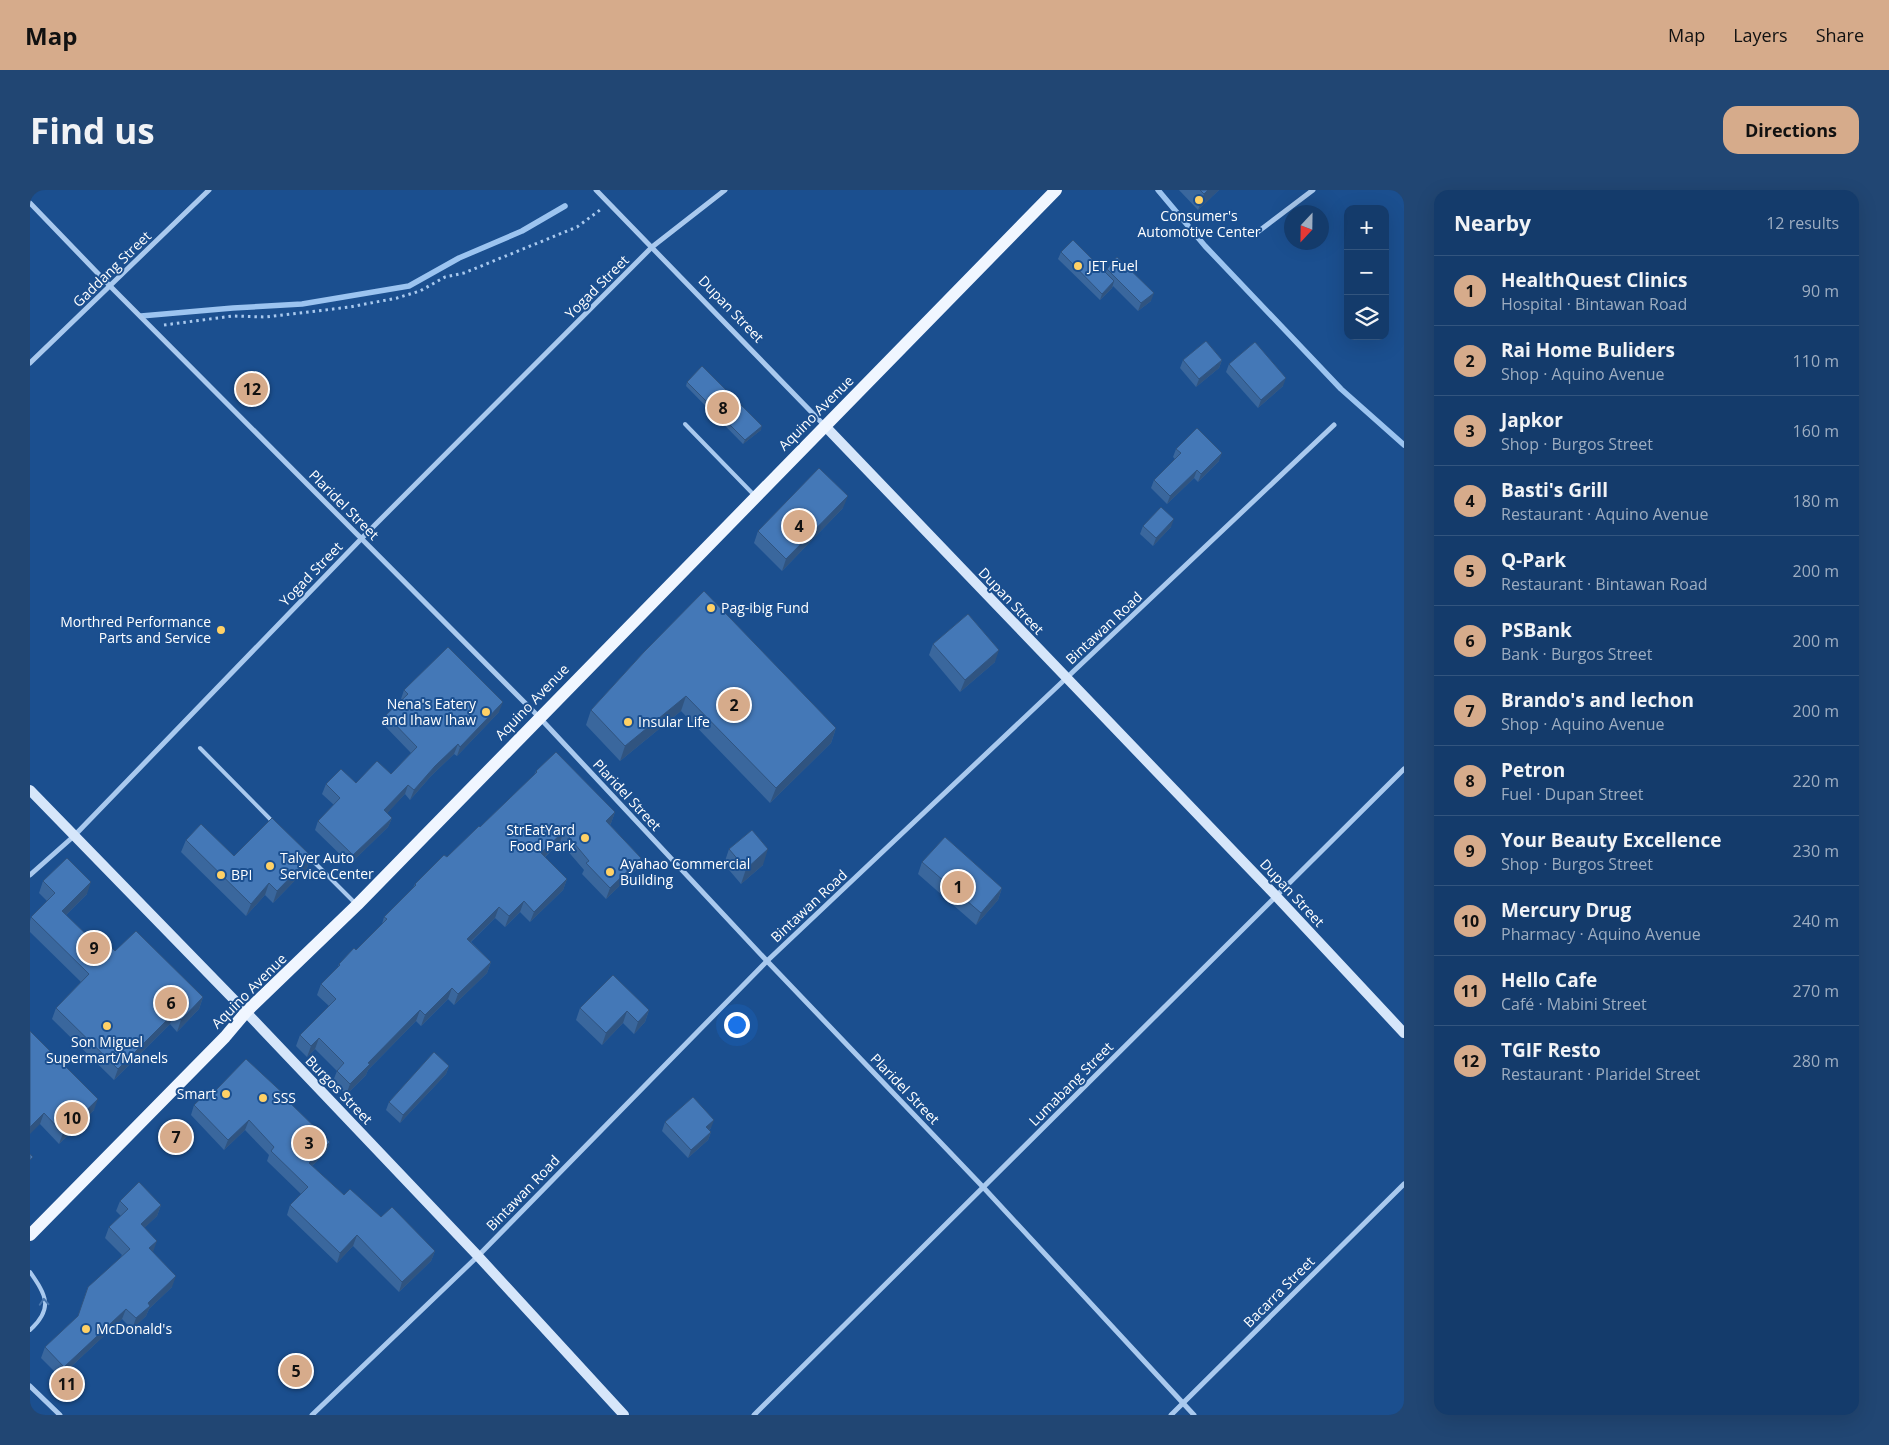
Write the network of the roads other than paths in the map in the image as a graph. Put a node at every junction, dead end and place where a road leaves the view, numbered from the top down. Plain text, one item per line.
1 (209, 190) edge
2 (596, 190) edge
3 (725, 190) edge
4 (1056, 190) edge
5 (1313, 190) edge
6 (30, 203) edge
7 (1255, 234) dead end
8 (652, 247) junction
9 (111, 287) junction
10 (30, 363) edge
11 (685, 424) dead end
12 (1334, 425) dead end
13 (825, 426) junction
14 (755, 496) junction
15 (361, 538) junction
16 (1067, 678) junction
17 (539, 717) junction
18 (200, 748) dead end
19 (1404, 769) edge
20 (30, 790) edge
21 (275, 824) edge
22 (74, 836) junction
23 (302, 850) edge
24 (30, 875) edge
25 (1276, 896) junction
26 (357, 904) junction
27 (767, 961) junction
28 (246, 1012) junction
29 (1404, 1033) edge
30 (1404, 1184) edge
31 (983, 1187) junction
32 (30, 1235) edge
33 (478, 1256) junction
34 (30, 1272) edge
35 (30, 1330) edge
36 (30, 1386) edge
37 (1183, 1403) junction
38 (60, 1415) edge
39 (312, 1415) edge
40 (624, 1415) edge
41 (754, 1415) edge
42 (1171, 1415) edge
43 (1194, 1415) edge

1 - 9 street, Gaddang Street
2 - 8 street, Dupan Street
3 - 8 street, Yogad Street
4 - 13 main road, Aquino Avenue
5 - 7 street
6 - 9 street, Plaridel Street
8 - 13 street, Dupan Street
8 - 15 street, Yogad Street
9 - 10 street, Gaddang Street
9 - 15 street, Plaridel Street
11 - 14 lane
12 - 16 street, Bintawan Road
13 - 14 main road, Aquino Avenue
13 - 16 street, Dupan Street
14 - 17 main road, Aquino Avenue
15 - 17 street, Plaridel Street
15 - 22 street, Yogad Street
16 - 25 street, Dupan Street
16 - 27 street, Bintawan Road
17 - 26 main road, Aquino Avenue
17 - 27 street, Plaridel Street
18 - 21 lane
19 - 25 street, Lumabang Street
20 - 22 street, Burgos Street
22 - 24 street, Yogad Street
22 - 28 street, Burgos Street
23 - 26 lane
25 - 29 street, Dupan Street
25 - 31 street, Lumabang Street
26 - 28 main road, Aquino Avenue
27 - 31 street, Plaridel Street
27 - 33 street, Bintawan Road
28 - 32 main road, Aquino Avenue
28 - 33 street, Burgos Street
30 - 37 street, Bacarra Street
31 - 37 street, Plaridel Street
31 - 41 street, Lumabang Street
33 - 39 street, Bintawan Road
33 - 40 street, Burgos Street
35 -> 34 lane
36 - 38 street
37 - 42 street, Bacarra Street
37 - 43 street, Plaridel Street

